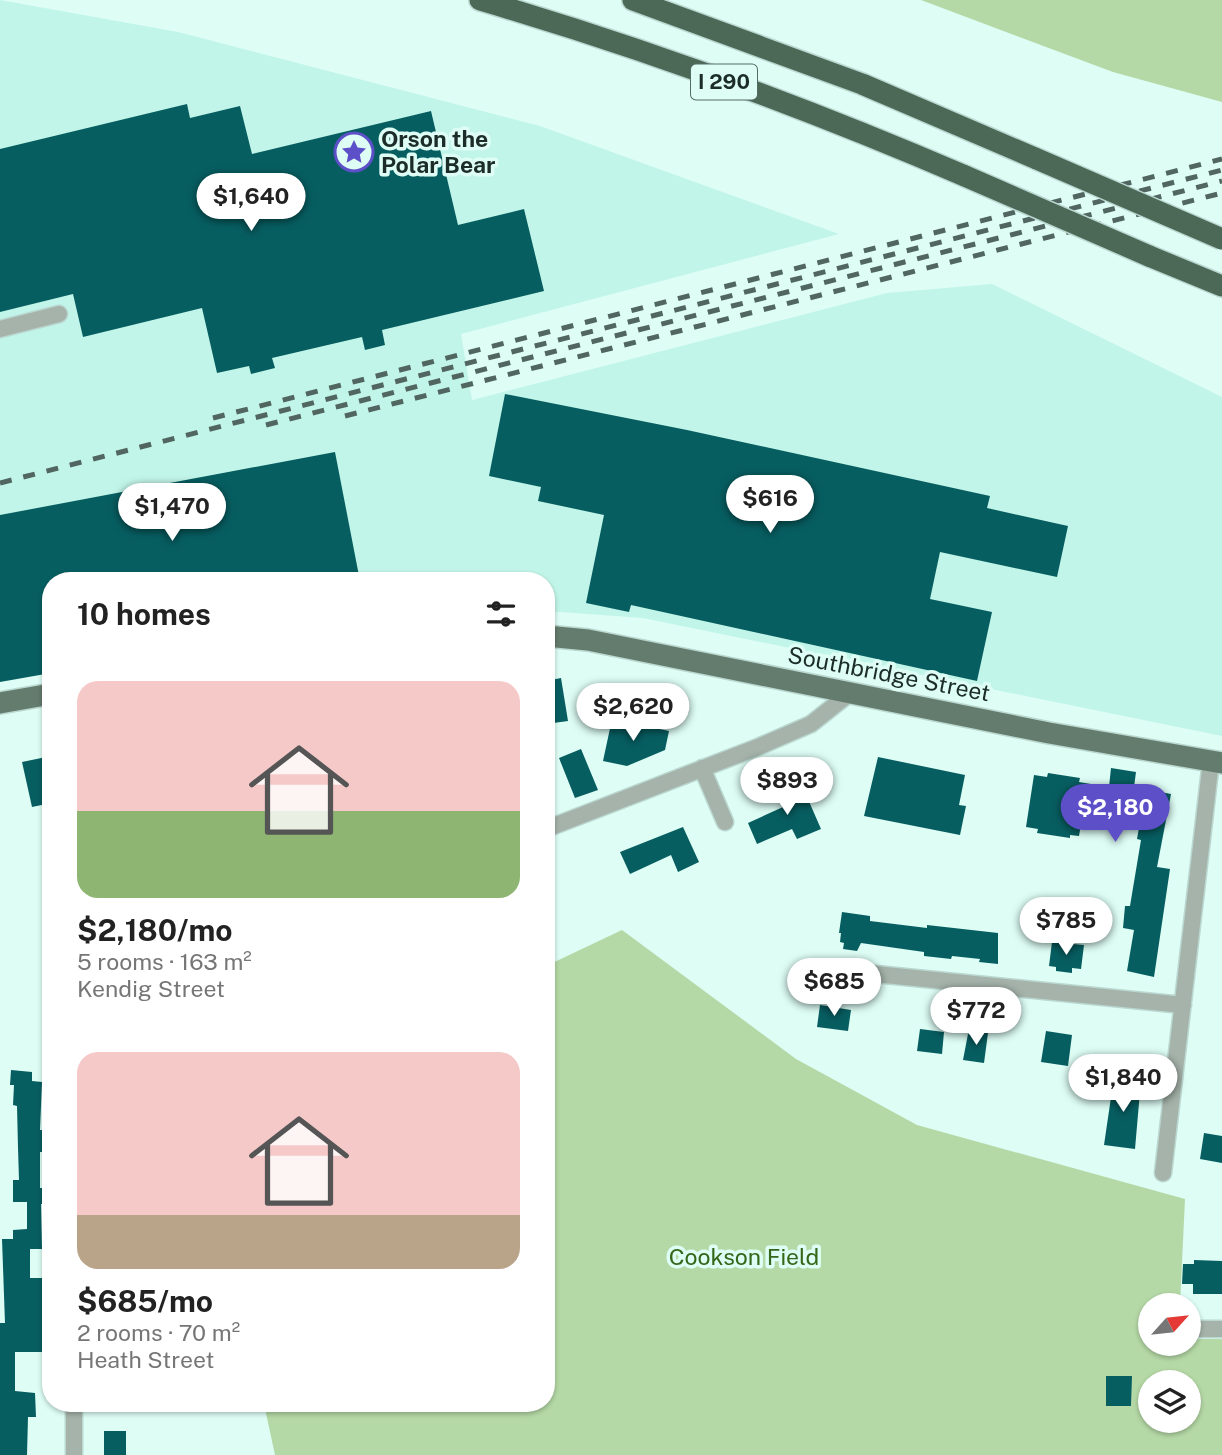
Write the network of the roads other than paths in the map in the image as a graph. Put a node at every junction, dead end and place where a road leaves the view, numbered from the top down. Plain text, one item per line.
1 (480, 0) edge
2 (634, 0) edge
3 (1222, 239) edge
4 (1222, 286) edge
5 (59, 314) dead end
6 (0, 329) edge
7 (555, 637) edge
8 (850, 693) junction
9 (42, 696) edge
10 (0, 703) edge
11 (1217, 762) edge
12 (702, 768) junction
13 (724, 822) dead end
14 (555, 825) edge
15 (826, 969) dead end
16 (1183, 1005) junction
17 (1163, 1173) dead end
18 (1201, 1329) edge
19 (1222, 1329) edge
20 (74, 1412) edge
21 (75, 1455) edge

1 - 4 highway, I 290, bridge
2 - 3 highway, I 290, bridge
5 - 6 street
7 - 8 main road, Southbridge Street
8 - 11 main road, Southbridge Street
8 - 12 street
9 - 10 main road
11 - 16 street
12 - 13 street
12 - 14 street
15 - 16 street
16 - 17 street
18 - 19 street
20 - 21 street

